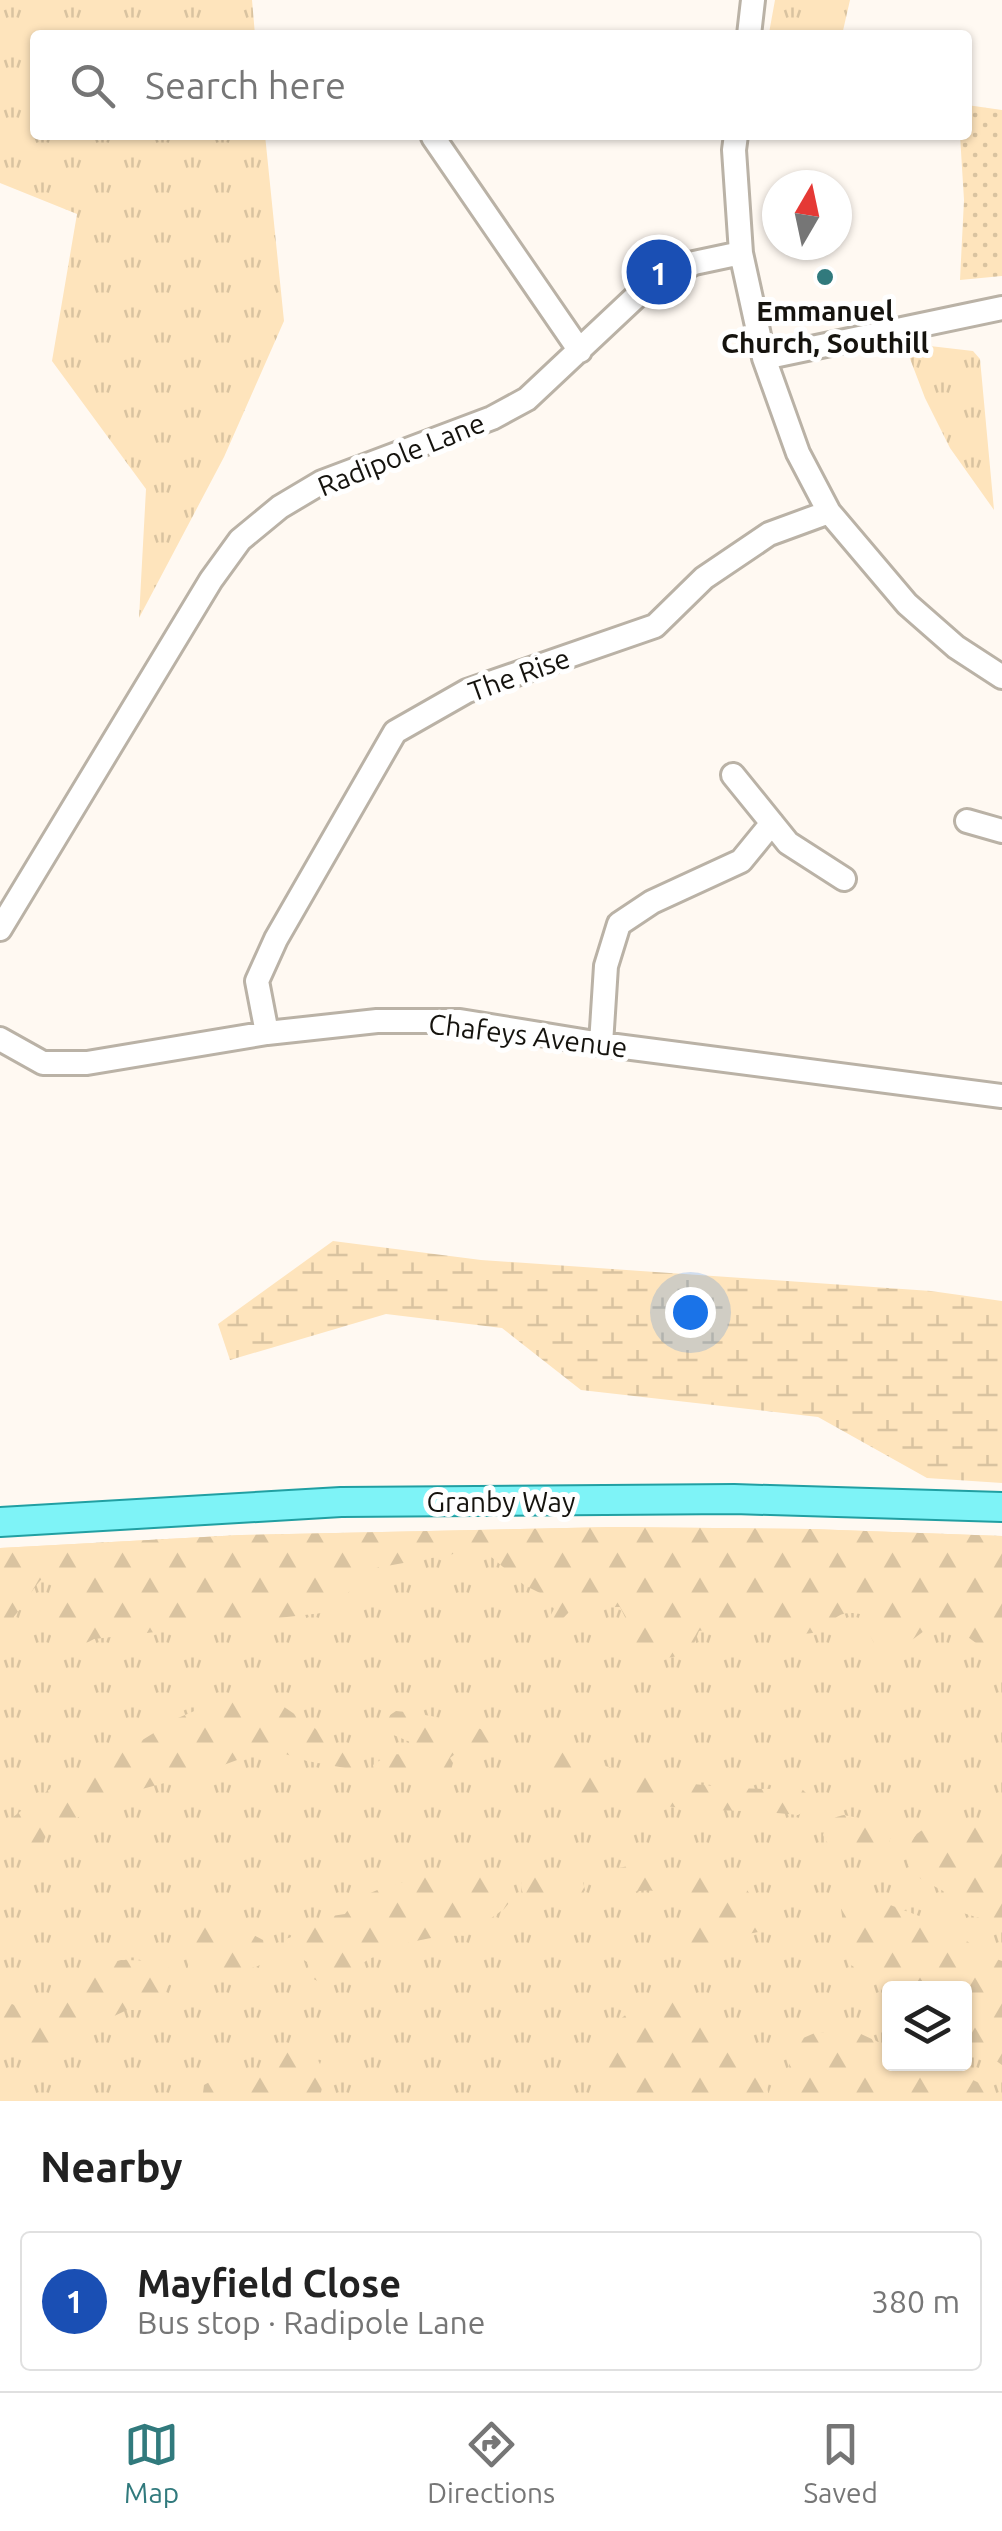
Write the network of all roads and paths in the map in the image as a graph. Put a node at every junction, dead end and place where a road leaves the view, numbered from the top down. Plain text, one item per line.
1 (753, 0) edge
2 (750, 30) edge
3 (434, 140) edge
4 (735, 140) edge
5 (741, 253) junction
6 (1002, 308) edge
7 (580, 352) junction
8 (764, 358) junction
9 (829, 512) junction
10 (1002, 677) edge
11 (733, 775) dead end
12 (967, 821) dead end
13 (772, 823) junction
14 (1002, 831) edge
15 (844, 879) dead end
16 (0, 929) edge
17 (268, 1033) junction
18 (0, 1038) edge
19 (601, 1044) junction
20 (1002, 1096) edge
21 (1002, 1507) edge
22 (0, 1522) edge

1 - 2 street
3 - 7 street
4 - 5 street
5 - 7 street, Radipole Lane
5 - 8 street
6 - 8 street
7 - 16 street, Radipole Lane
8 - 9 street
9 - 10 street
9 - 17 street, The Rise
11 - 13 street
12 - 14 street
13 - 15 street
13 - 19 street
17 - 18 street, Chafeys Avenue
17 - 19 street, Chafeys Avenue
19 - 20 street, Chafeys Avenue
21 - 22 main road, Granby Way

